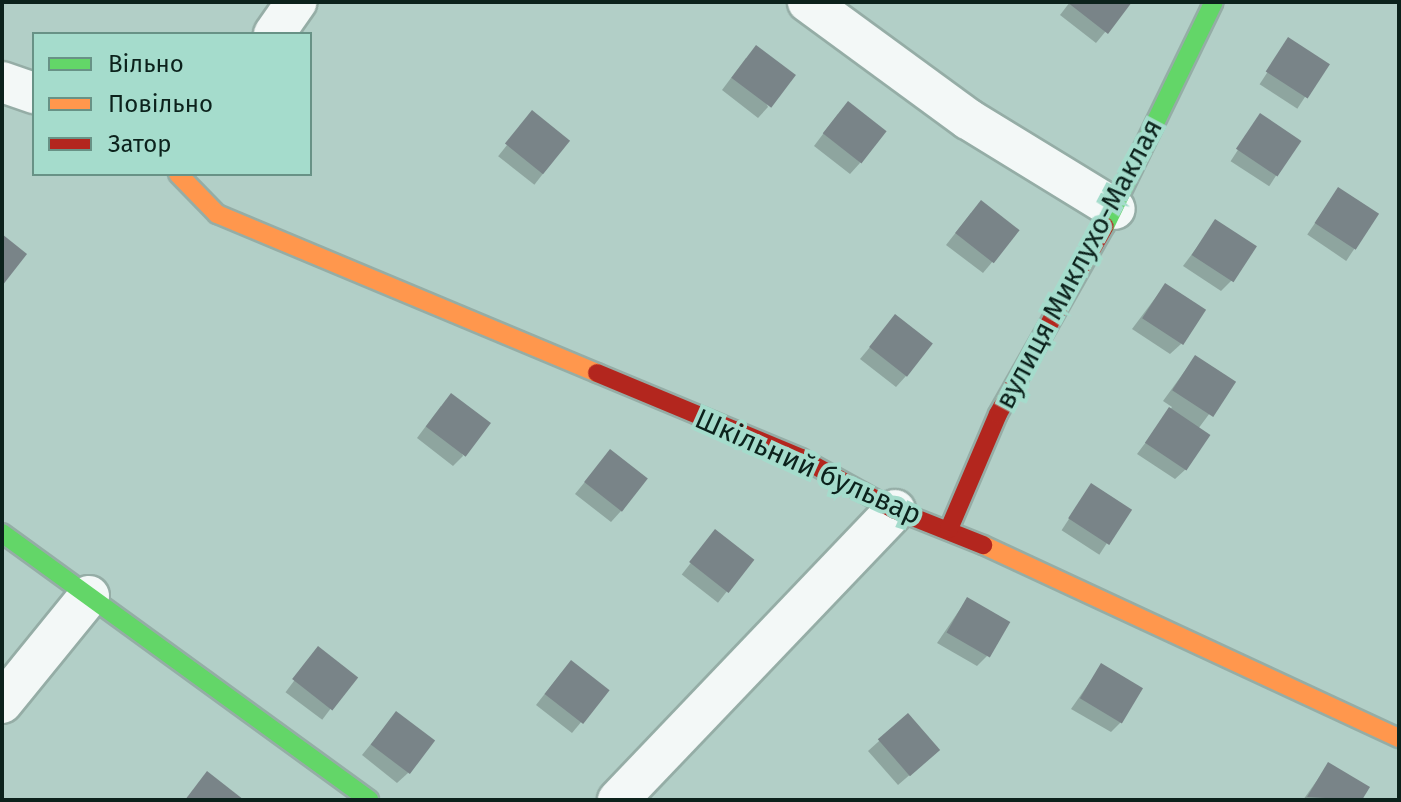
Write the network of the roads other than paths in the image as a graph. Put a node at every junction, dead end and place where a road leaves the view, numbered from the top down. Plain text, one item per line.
1 (296, 2) edge
2 (1214, 2) edge
3 (817, 5) edge
4 (275, 32) edge
5 (2, 82) edge
6 (32, 92) edge
7 (180, 176) edge
8 (1115, 209) junction
9 (895, 510) junction
10 (949, 529) junction
11 (2, 533) edge
12 (89, 596) junction
13 (2, 703) edge
14 (1399, 738) edge
15 (369, 800) edge
16 (618, 800) edge

1 - 4 street
2 - 8 street, вулиця Миклухо-Маклая
3 - 8 street
5 - 6 street
7 - 9 street, Шкільний бульвар
8 - 10 street, вулиця Миклухо-Маклая
9 - 10 street, Шкільний бульвар
9 - 16 street
10 - 14 street, Шкільний бульвар
11 - 12 street
12 - 13 street
12 - 15 street

